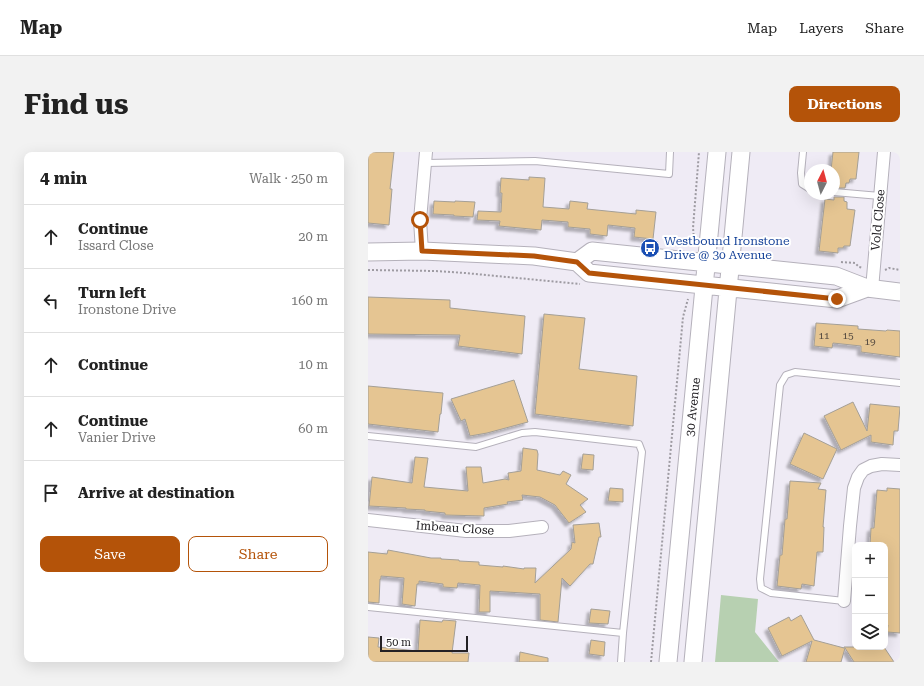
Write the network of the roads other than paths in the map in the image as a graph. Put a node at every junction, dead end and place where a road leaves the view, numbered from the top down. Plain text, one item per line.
1 (670, 152) edge
2 (717, 152) edge
3 (741, 152) edge
4 (803, 152) edge
5 (884, 152) edge
6 (425, 158) edge
7 (804, 185) edge
8 (840, 193) edge
9 (880, 196) junction
10 (422, 251) junction
11 (368, 252) edge
12 (577, 262) junction
13 (707, 263) junction
14 (731, 265) junction
15 (705, 285) junction
16 (728, 288) junction
17 (869, 288) junction
18 (900, 292) edge
19 (900, 383) edge
20 (368, 436) edge
21 (900, 465) edge
22 (368, 520) edge
23 (542, 527) dead end
24 (844, 601) joint
25 (368, 607) edge
26 (623, 633) junction
27 (621, 662) edge
28 (668, 662) edge
29 (693, 662) edge

1 - 6 lane
2 - 13 main road, 30 Avenue
3 - 14 main road, 30 Avenue
4 - 7 lane
5 - 9 street, Vold Close
6 - 10 street
8 - 9 lane
9 - 17 street, Vold Close
10 - 11 main road
10 - 12 main road
12 - 13 main road
12 - 15 main road
13 - 14 main road
13 - 15 main road, 30 Avenue
14 - 16 main road, 30 Avenue
14 - 17 main road
15 - 16 main road
15 - 28 main road, 30 Avenue
16 - 17 main road
16 - 29 main road, 30 Avenue
17 - 18 main road
19 - 24 lane
20 - 26 lane
21 - 24 street
22 - 23 street, Imbeau Close
25 - 26 lane
26 - 27 lane

